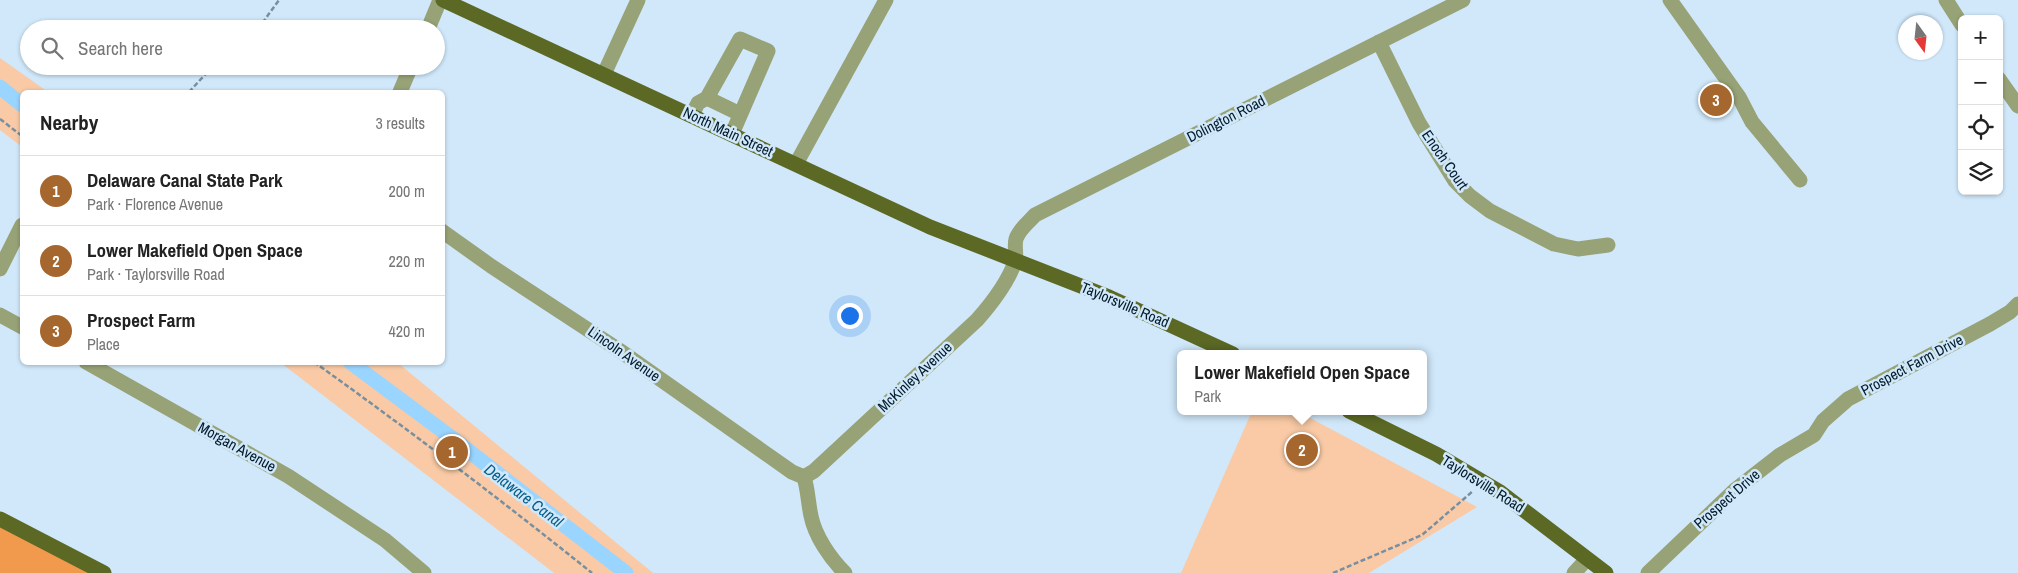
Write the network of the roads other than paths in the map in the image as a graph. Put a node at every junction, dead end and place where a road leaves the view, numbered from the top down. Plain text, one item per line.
1 (442, 0) edge
2 (638, 0) edge
3 (886, 0) edge
4 (1463, 0) edge
5 (1670, 0) edge
6 (1946, 0) edge
7 (1958, 19) edge
8 (432, 20) edge
9 (1379, 42) junction
10 (604, 74) junction
11 (407, 75) edge
12 (2003, 85) edge
13 (401, 90) edge
14 (707, 98) junction
15 (2018, 106) edge
16 (740, 114) junction
17 (692, 115) junction
18 (732, 134) junction
19 (796, 164) junction
20 (1800, 180) dead end
21 (445, 233) edge
22 (1608, 244) dead end
23 (18, 246) edge
24 (1016, 260) junction
25 (0, 269) edge
26 (2018, 304) edge
27 (0, 315) edge
28 (20, 326) edge
29 (1223, 350) edge
30 (91, 365) edge
31 (1357, 415) edge
32 (1814, 435) joint
33 (805, 480) junction
34 (0, 519) edge
35 (1587, 559) junction
36 (104, 573) edge
37 (424, 573) edge
38 (845, 573) edge
39 (1574, 573) edge
40 (1606, 573) edge
41 (1648, 573) edge

1 - 8 street
1 - 10 main road, North Main Street
2 - 10 street
3 - 19 street
4 - 9 street, Dolington Road
5 - 20 street
6 - 7 street
9 - 22 street, Enoch Court
9 - 24 street, Dolington Road
10 - 17 main road, North Main Street
11 - 13 street
12 - 15 street
14 - 16 street
14 - 16 street
14 - 17 street
16 - 18 street
17 - 18 main road, North Main Street
18 - 19 main road, North Main Street
19 - 24 main road, North Main Street
21 - 33 street, Lincoln Avenue
23 - 25 street
24 - 29 main road, Taylorsville Road
24 - 33 street, McKinley Avenue
26 - 32 street, Prospect Farm Drive
27 - 28 street
30 - 37 street, Morgan Avenue
31 - 35 main road, Taylorsville Road
32 - 41 street, Prospect Drive
33 - 38 street
34 - 36 main road
35 - 39 street
35 - 40 main road, Taylorsville Road

